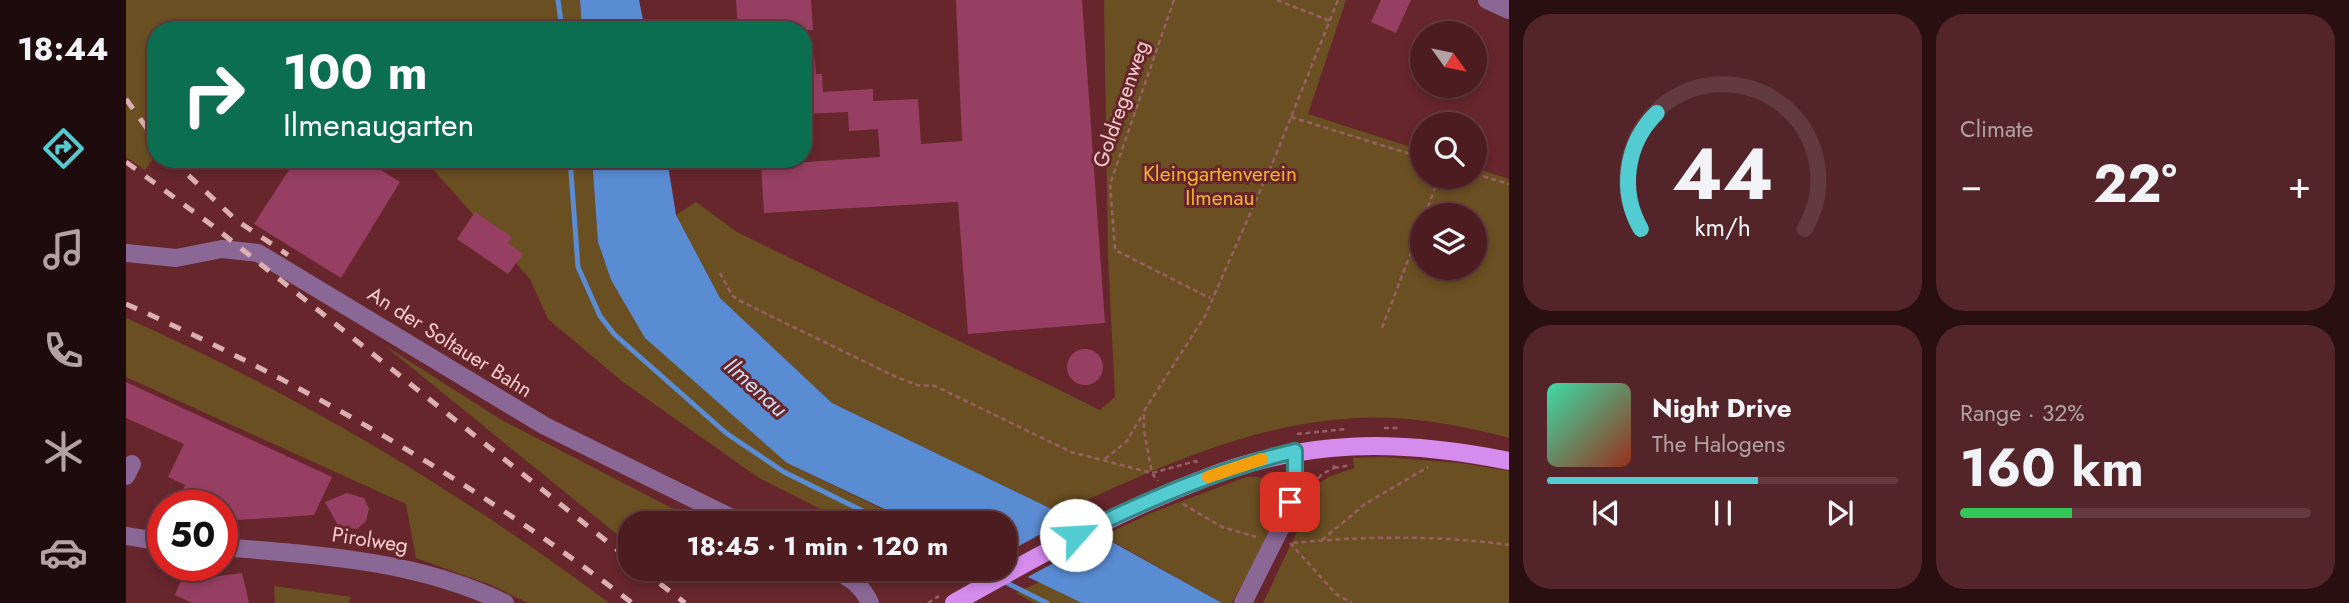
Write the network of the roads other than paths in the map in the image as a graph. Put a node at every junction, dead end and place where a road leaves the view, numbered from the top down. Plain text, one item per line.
1 (1487, 0) edge
2 (1509, 10) edge
3 (126, 253) edge
4 (1295, 451) junction
5 (1509, 461) edge
6 (717, 511) edge
7 (126, 536) edge
8 (147, 539) edge
9 (238, 548) edge
10 (854, 581) edge
11 (505, 603) edge
12 (870, 603) edge
13 (954, 603) edge
14 (1243, 603) edge

1 - 2 street
3 - 6 street, An der Soltauer Bahn
4 - 5 main road
4 - 13 main road, bridge
4 - 14 street, bridge
7 - 8 street
9 - 11 street, Pirolweg
10 - 12 street

